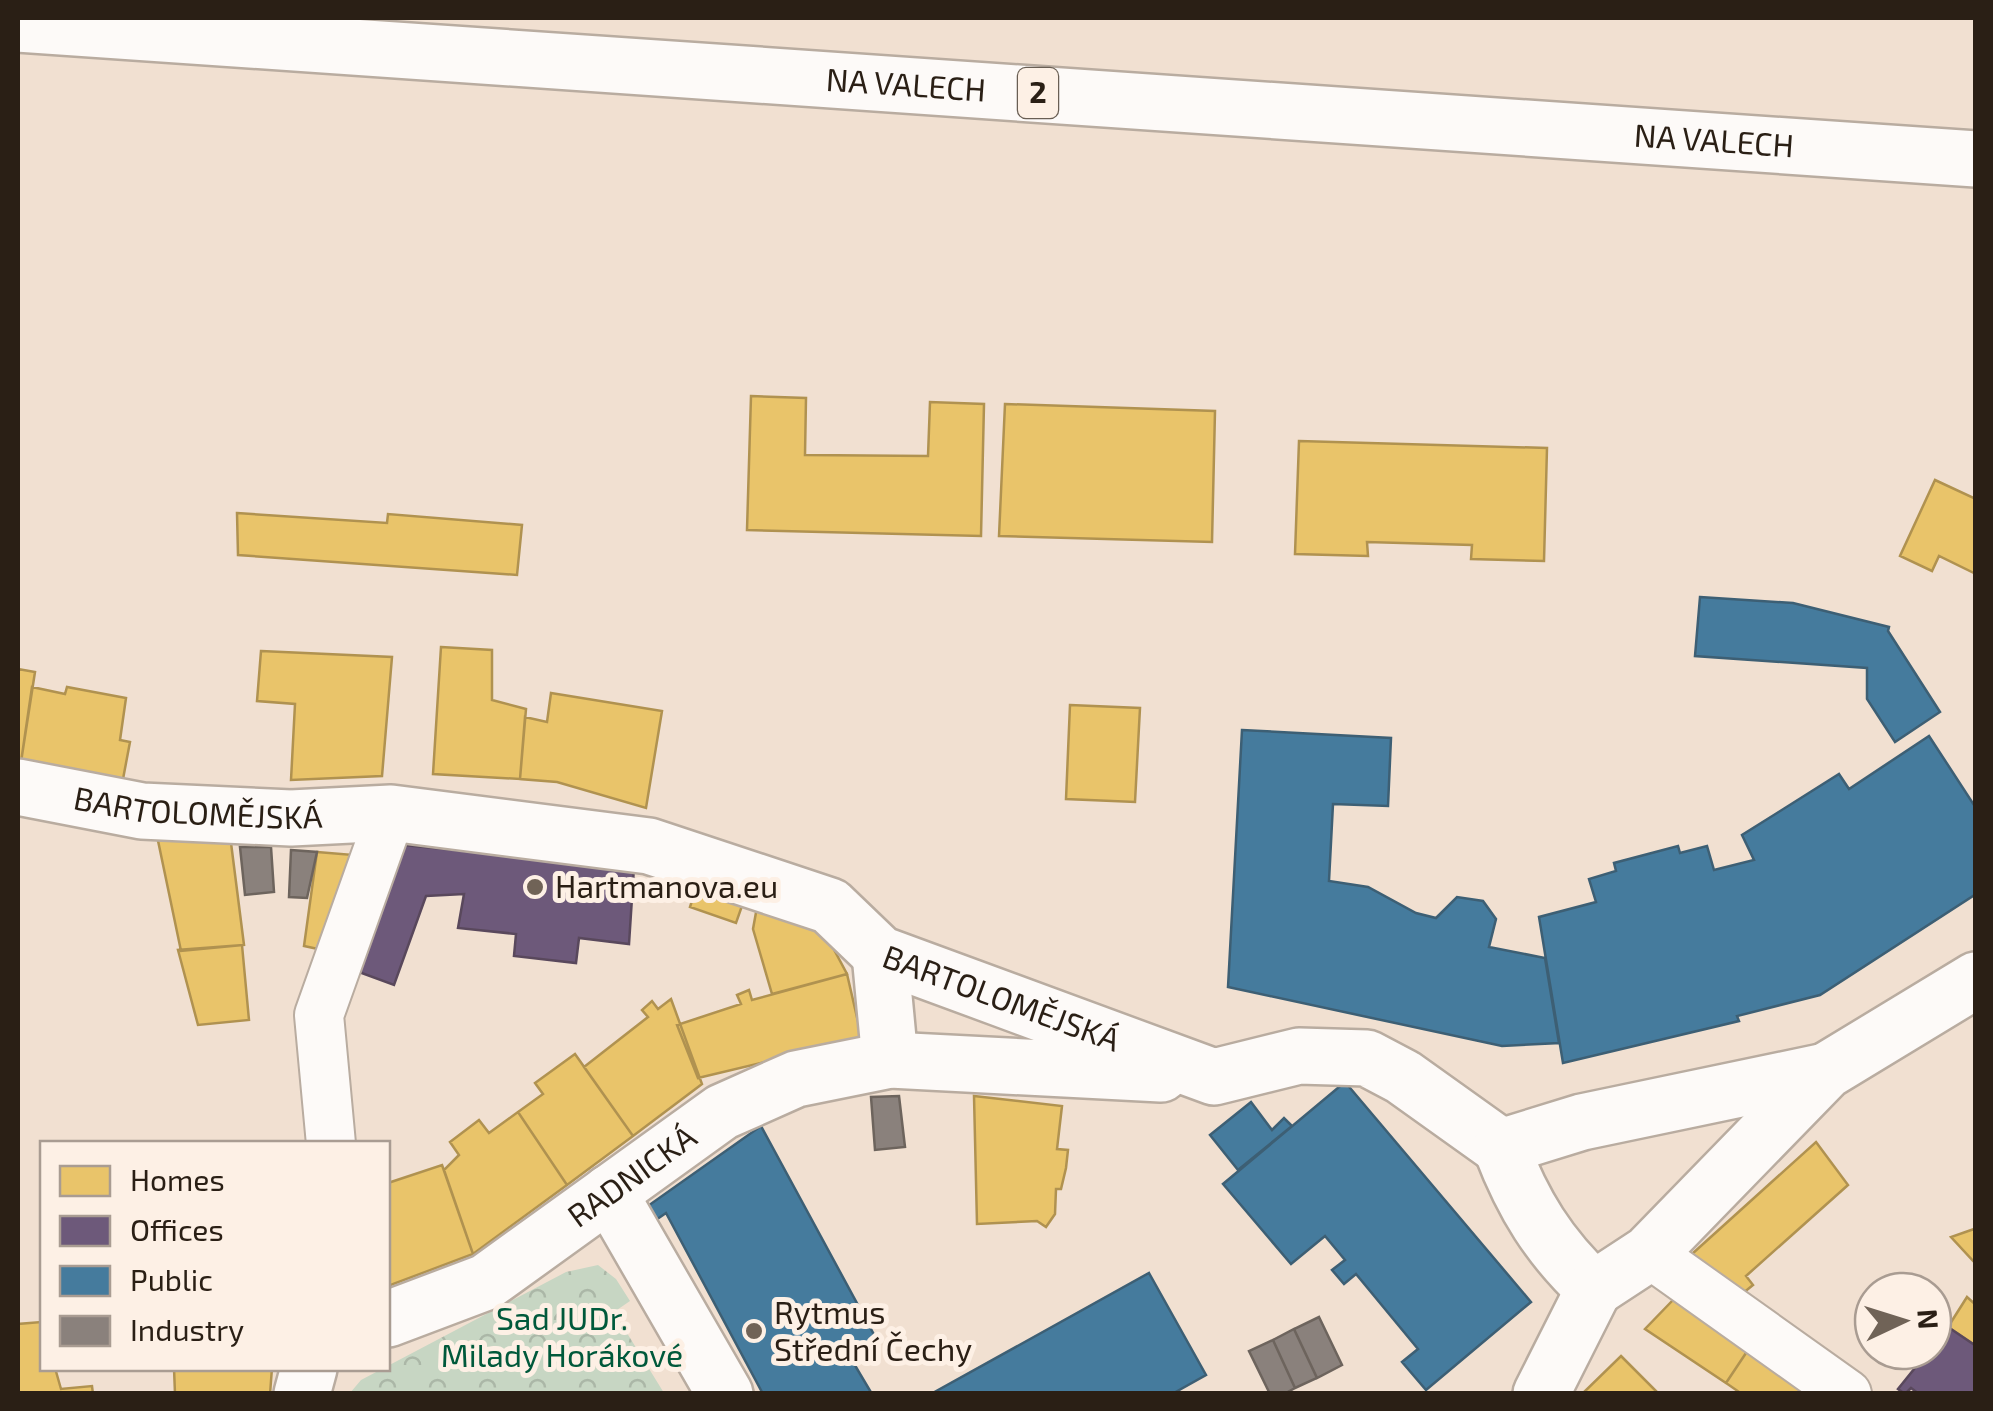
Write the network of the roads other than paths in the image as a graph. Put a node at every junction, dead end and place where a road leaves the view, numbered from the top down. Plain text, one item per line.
1 (18, 24) edge
2 (1976, 159) edge
3 (18, 787) edge
4 (391, 814) junction
5 (880, 954) junction
6 (1976, 980) edge
7 (890, 1060) junction
8 (1826, 1071) junction
9 (1214, 1077) junction
10 (331, 1141) edge
11 (1500, 1147) junction
12 (610, 1192) junction
13 (1649, 1253) junction
14 (1594, 1289) junction
15 (390, 1318) edge
16 (726, 1394) edge
17 (1541, 1394) edge
18 (1847, 1394) edge

1 - 2 street, NA VALECH / 2
3 - 4 street, BARTOLOMĚJSKÁ
4 - 5 street, BARTOLOMĚJSKÁ
4 - 10 street
5 - 7 street
5 - 9 street, BARTOLOMĚJSKÁ
6 - 8 street
7 - 9 street, RADNICKÁ
7 - 12 street, RADNICKÁ
8 - 11 street
8 - 13 street
9 - 11 street
11 - 14 street
12 - 15 street, RADNICKÁ
12 - 16 street
13 - 14 street
13 - 18 street
14 - 17 street

